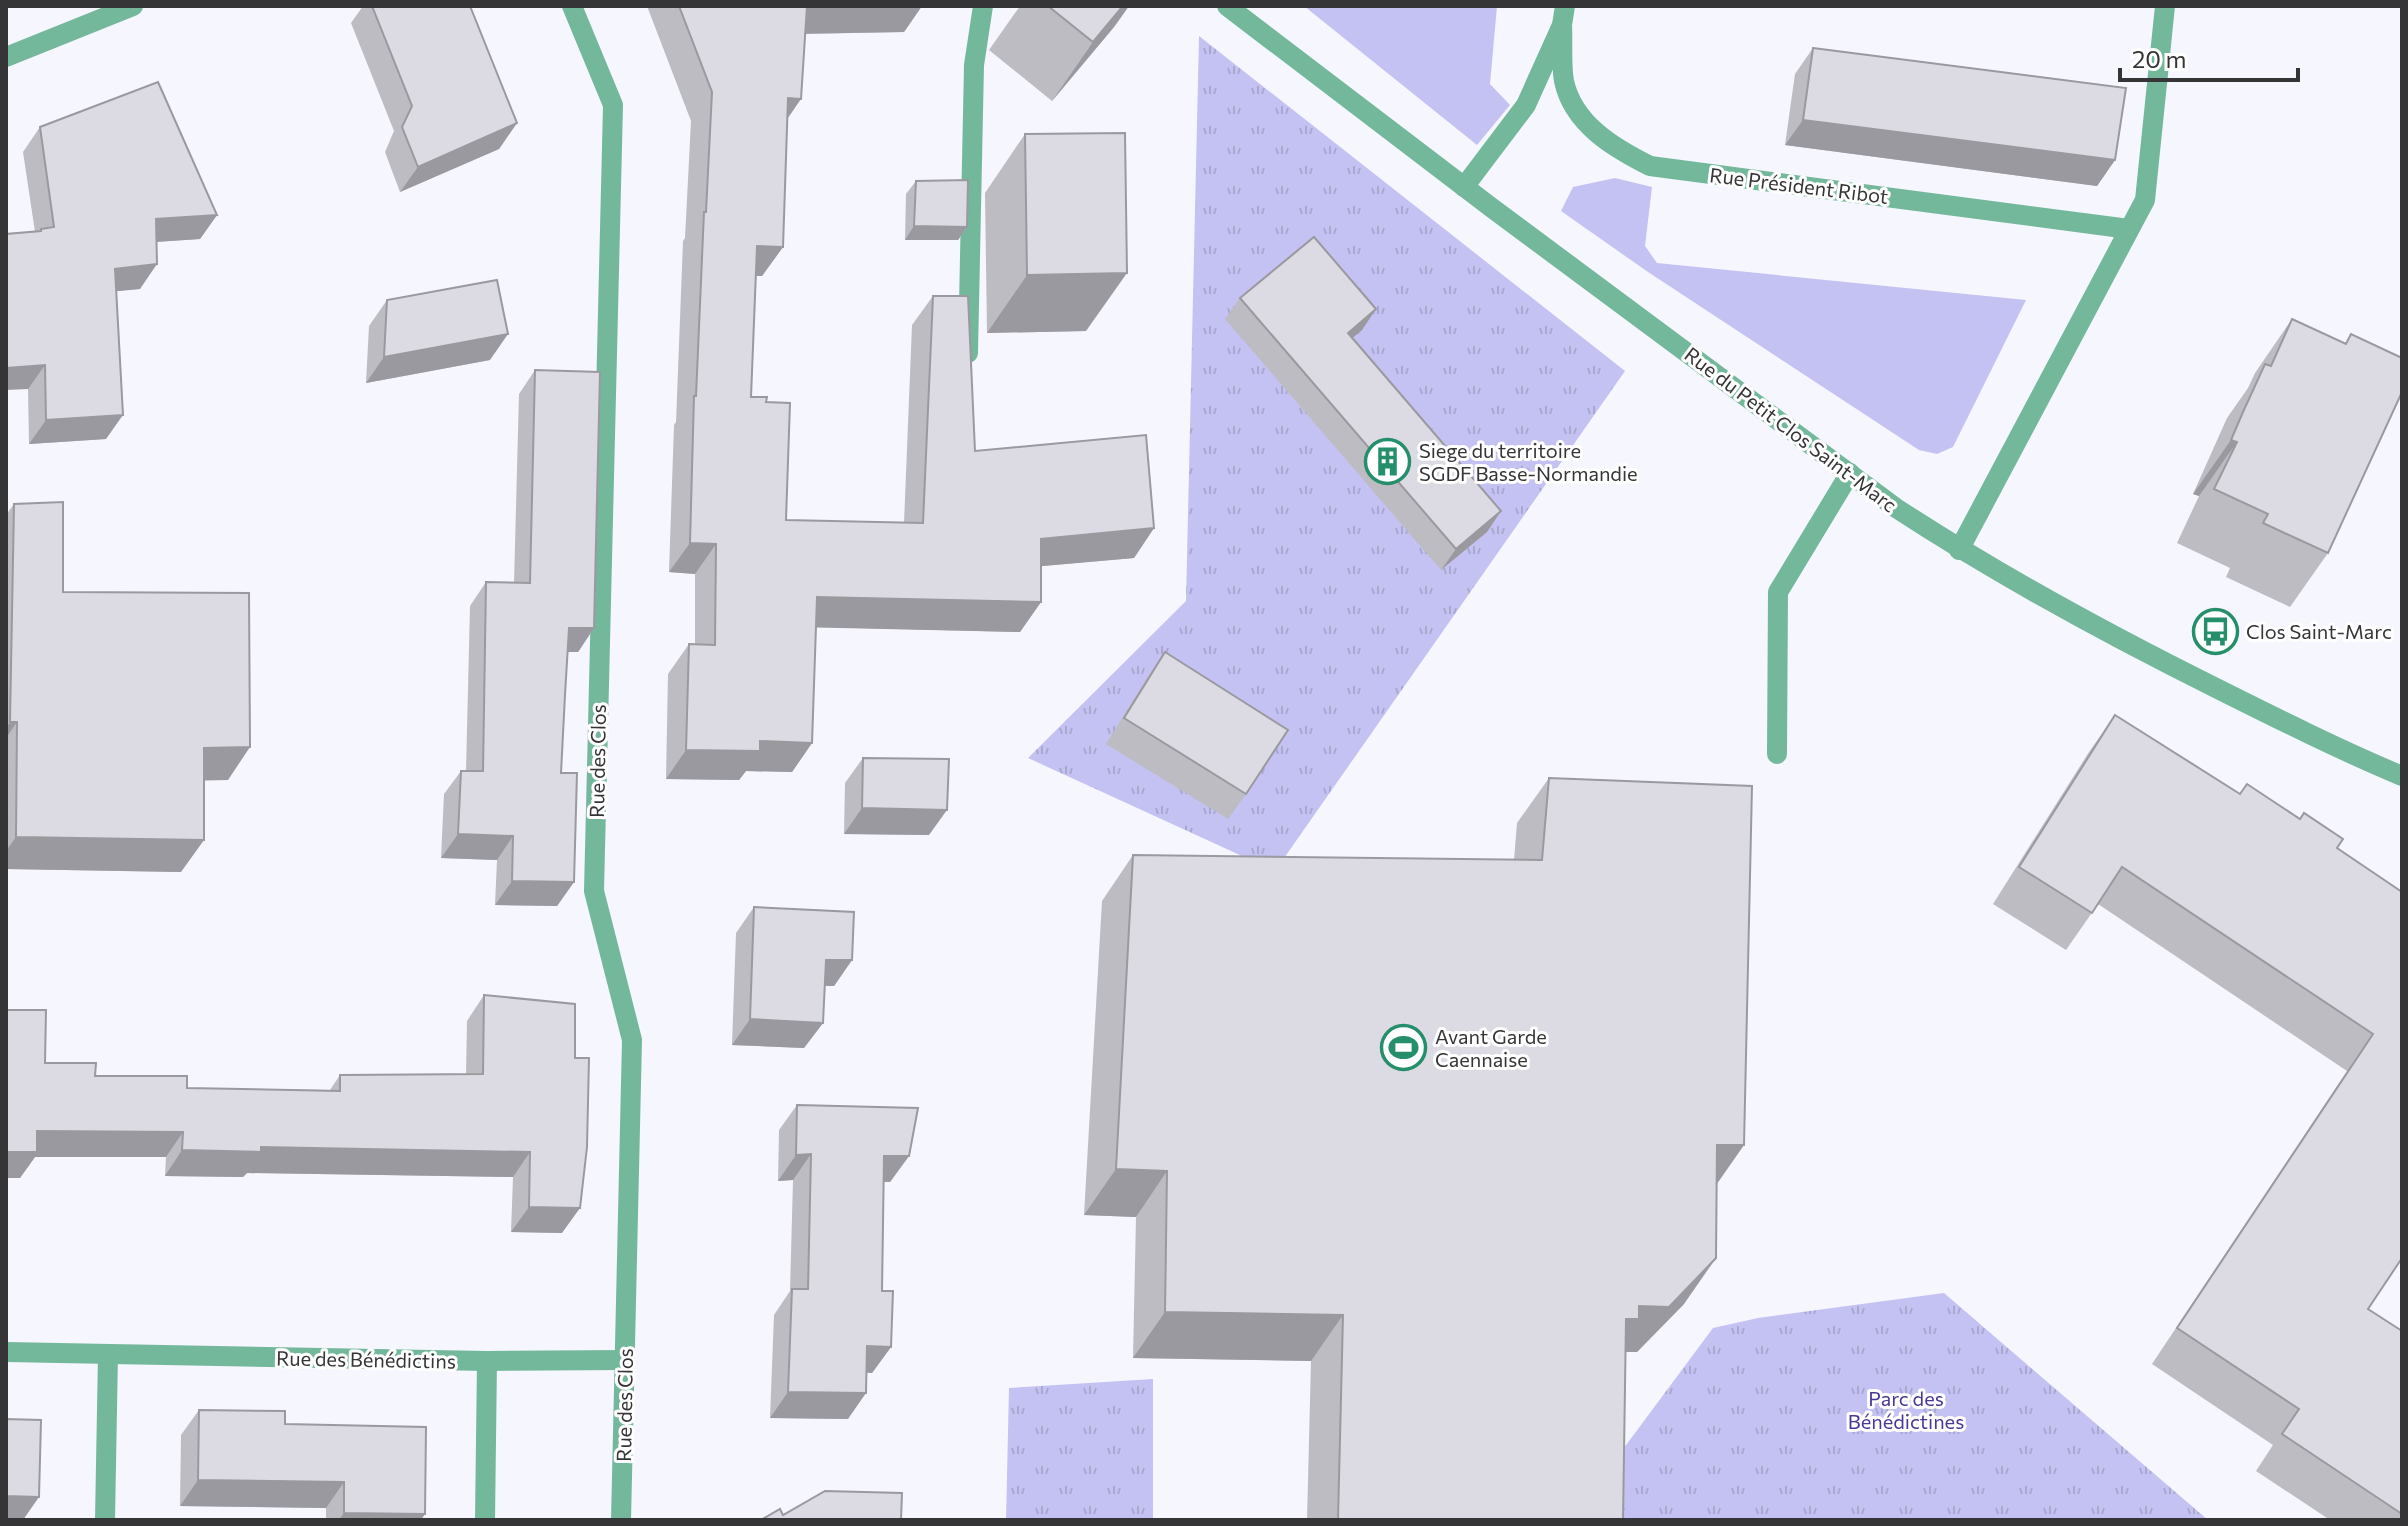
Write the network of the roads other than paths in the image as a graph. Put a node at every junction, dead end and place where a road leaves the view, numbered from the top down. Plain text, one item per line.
1 (133, 6) edge
2 (572, 6) edge
3 (983, 6) edge
4 (1227, 6) edge
5 (2165, 6) edge
6 (1563, 16) edge
7 (6, 57) edge
8 (1464, 187) junction
9 (2129, 229) junction
10 (968, 373) edge
11 (1850, 473) junction
12 (1959, 550) junction
13 (1777, 754) dead end
14 (2402, 776) edge
15 (6, 1352) edge
16 (108, 1354) junction
17 (625, 1360) junction
18 (487, 1361) junction
19 (105, 1520) edge
20 (485, 1520) edge
21 (621, 1520) edge

1 - 7 street
2 - 17 street, Rue des Clos
3 - 10 street
4 - 8 street, Rue du Petit Clos Saint-Marc
5 - 9 street
6 - 8 street, Rue Président Ribot
6 - 9 street, Rue Président Ribot
8 - 11 street, Rue du Petit Clos Saint-Marc
9 - 12 street
11 - 12 street, Rue du Petit Clos Saint-Marc
11 - 13 street
12 - 14 street, Rue du Petit Clos Saint-Marc
15 - 16 street, Rue des Bénédictins
16 - 18 street, Rue des Bénédictins
16 - 19 street
17 - 18 street, Rue des Bénédictins
17 - 21 street, Rue des Clos
18 - 20 street

